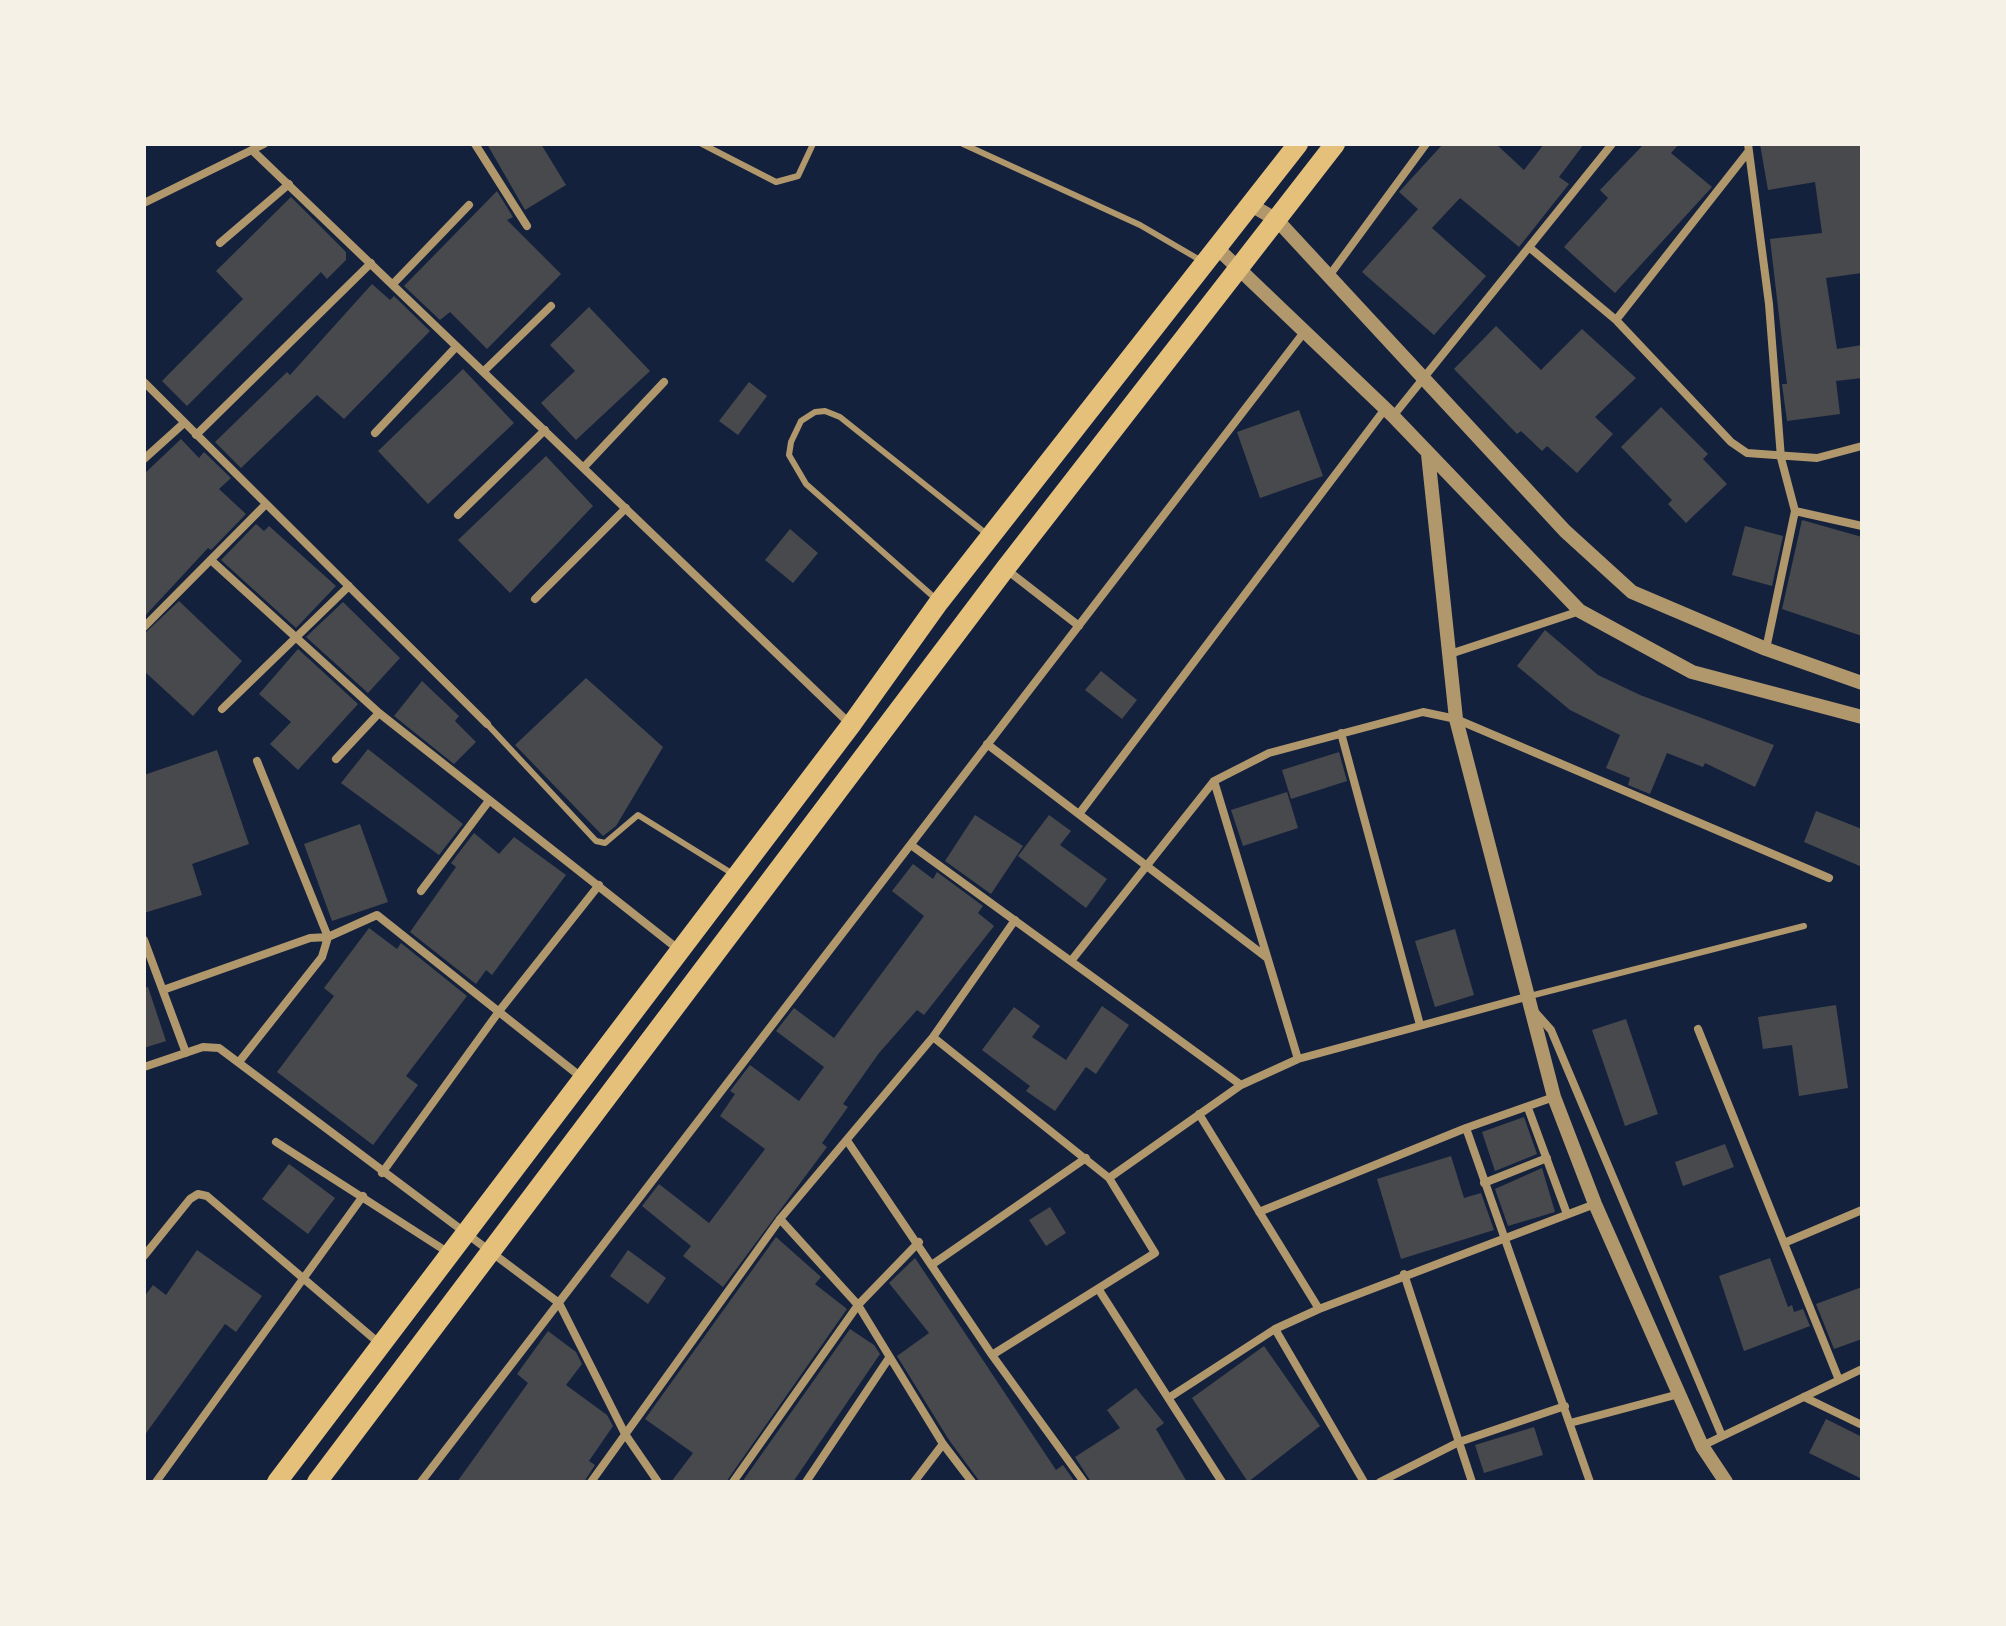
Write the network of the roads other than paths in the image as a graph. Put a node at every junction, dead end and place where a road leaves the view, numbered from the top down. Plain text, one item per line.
1 (264, 144) edge
2 (475, 144) edge
3 (702, 144) edge
4 (813, 144) edge
5 (963, 144) edge
6 (1335, 144) edge
7 (1426, 144) edge
8 (1612, 144) edge
9 (1294, 146) edge
10 (1748, 148) edge
11 (252, 150) junction
12 (1314, 171) junction
13 (289, 184) junction
14 (144, 203) edge
15 (469, 205) dead end
16 (1251, 205) junction
17 (1277, 220) junction
18 (527, 226) dead end
19 (220, 243) dead end
20 (1530, 248) junction
21 (1209, 254) junction
22 (371, 263) junction
23 (1238, 266) junction
24 (1329, 276) junction
25 (393, 284) junction
26 (551, 306) dead end
27 (1616, 320) junction
28 (1306, 330) junction
29 (456, 347) junction
30 (483, 372) junction
31 (1422, 381) junction
32 (144, 382) edge
33 (664, 382) dead end
34 (1389, 412) junction
35 (184, 423) junction
36 (545, 430) junction
37 (375, 433) dead end
38 (196, 435) junction
39 (1862, 446) edge
40 (1428, 454) junction
41 (1781, 458) junction
42 (144, 459) edge
43 (584, 467) junction
44 (266, 504) junction
45 (626, 508) junction
46 (1010, 510) junction
47 (1795, 511) junction
48 (458, 515) dead end
49 (1862, 526) edge
50 (1037, 531) junction
51 (990, 537) junction
52 (212, 561) junction
53 (1005, 569) junction
54 (349, 586) junction
55 (535, 599) dead end
56 (939, 602) junction
57 (1580, 611) junction
58 (1079, 626) junction
59 (144, 627) edge
60 (295, 636) junction
61 (1766, 649) junction
62 (1450, 654) junction
63 (1862, 683) edge
64 (222, 709) dead end
65 (379, 713) junction
66 (1862, 717) edge
67 (1456, 719) junction
68 (487, 724) joint
69 (851, 725) junction
70 (1341, 733) junction
71 (987, 744) junction
72 (336, 759) dead end
73 (257, 761) dead end
74 (1214, 781) junction
75 (488, 802) junction
76 (1079, 814) junction
77 (911, 845) junction
78 (1146, 865) junction
79 (736, 876) junction
80 (1829, 878) dead end
81 (599, 885) junction
82 (421, 891) dead end
83 (1015, 920) junction
84 (1804, 926) dead end
85 (328, 937) junction
86 (144, 940) edge
87 (680, 951) junction
88 (1266, 957) junction
89 (1071, 961) junction
90 (163, 990) junction
91 (1528, 1002) junction
92 (500, 1010) junction
93 (1420, 1025) junction
94 (1698, 1029) dead end
95 (933, 1037) junction
96 (186, 1053) junction
97 (1298, 1059) junction
98 (239, 1062) junction
99 (144, 1067) edge
100 (581, 1077) junction
101 (1241, 1085) junction
102 (1554, 1097) junction
103 (1528, 1108) junction
104 (1199, 1114) junction
105 (1466, 1128) junction
106 (276, 1142) dead end
107 (848, 1142) junction
108 (1086, 1158) junction
109 (1547, 1158) junction
110 (382, 1173) junction
111 (1109, 1178) junction
112 (1484, 1183) junction
113 (363, 1196) junction
114 (1595, 1204) junction
115 (1862, 1210) edge
116 (1259, 1212) junction
117 (1567, 1214) junction
118 (780, 1219) junction
119 (464, 1235) junction
120 (1502, 1237) junction
121 (919, 1242) junction
122 (1784, 1243) junction
123 (490, 1253) junction
124 (450, 1254) junction
125 (144, 1256) edge
126 (933, 1264) junction
127 (1404, 1274) junction
128 (305, 1278) junction
129 (1099, 1290) junction
130 (559, 1303) junction
131 (858, 1305) junction
132 (1319, 1309) junction
133 (1275, 1329) junction
134 (380, 1344) junction
135 (992, 1355) junction
136 (889, 1358) junction
137 (1862, 1369) edge
138 (1839, 1380) junction
139 (1680, 1393) junction
140 (1170, 1397) junction
141 (1804, 1397) junction
142 (1565, 1406) junction
143 (1570, 1423) junction
144 (1862, 1425) edge
145 (625, 1434) junction
146 (1722, 1436) junction
147 (1459, 1442) junction
148 (943, 1444) junction
149 (1702, 1446) junction
150 (156, 1482) edge
151 (277, 1482) edge
152 (317, 1482) edge
153 (421, 1482) edge
154 (591, 1482) edge
155 (658, 1482) edge
156 (733, 1482) edge
157 (806, 1482) edge
158 (914, 1482) edge
159 (972, 1482) edge
160 (1084, 1482) edge
161 (1222, 1482) edge
162 (1364, 1482) edge
163 (1380, 1482) edge
164 (1472, 1482) edge
165 (1590, 1482) edge
166 (1726, 1482) edge

1 - 11 street
2 - 18 street
3 - 4 lane
5 - 21 lane
6 - 12 main road
7 - 24 street
8 - 20 street
9 - 12 street
9 - 16 main road
10 - 27 street
10 - 41 street
11 - 13 street
11 - 14 street
12 - 17 main road
13 - 19 street
13 - 22 street
15 - 25 street
16 - 17 street
16 - 21 main road
17 - 23 main road
17 - 24 street
20 - 27 street
20 - 31 street
21 - 23 street
21 - 46 main road
22 - 25 street
22 - 38 street
23 - 28 street
23 - 50 main road
24 - 31 street
25 - 29 street
26 - 30 street
27 - 41 street
28 - 34 street
28 - 58 street
29 - 30 street
29 - 37 street
30 - 36 street
31 - 34 street
31 - 61 street
32 - 35 street
33 - 43 street
34 - 40 street
34 - 76 street
35 - 38 street
35 - 42 street
36 - 43 street
36 - 48 street
38 - 44 street
39 - 41 street
40 - 57 street
40 - 62 street
41 - 47 street
43 - 45 street
44 - 52 street
44 - 54 street
45 - 55 street
45 - 69 street
46 - 50 main road
46 - 51 main road
47 - 49 street
47 - 61 street
50 - 53 main road
51 - 56 main road
51 - 56 lane
52 - 59 street
52 - 60 street
53 - 58 street
53 - 123 main road
54 - 60 street
54 - 68 street
56 - 69 main road
57 - 62 street
57 - 66 street
58 - 71 street
60 - 64 street
60 - 65 street
61 - 63 street
62 - 67 street
65 - 72 street
65 - 75 street
67 - 70 street
67 - 80 street
67 - 91 street
68 - 79 lane
69 - 79 main road
70 - 74 street
70 - 93 street
71 - 76 street
71 - 77 street
73 - 85 street
74 - 78 street
74 - 88 street
75 - 81 street
75 - 82 street
76 - 78 street
77 - 83 street
77 - 130 street
78 - 88 street
78 - 89 street
79 - 87 main road
81 - 87 street
81 - 92 street
83 - 89 street
83 - 95 street
84 - 91 lane
85 - 90 street
85 - 92 street
85 - 98 street
86 - 90 street
87 - 100 main road
88 - 97 street
89 - 101 street
90 - 96 street
91 - 93 street
91 - 102 street
91 - 146 street
92 - 100 street
92 - 110 street
93 - 97 street
94 - 122 street
95 - 107 street
95 - 108 street
96 - 98 street
96 - 99 street
97 - 101 street
98 - 110 street
100 - 119 main road
101 - 104 street
102 - 103 street
102 - 114 street
103 - 105 street
103 - 109 street
104 - 111 street
104 - 116 street
105 - 112 street
105 - 116 street
106 - 113 street
107 - 118 street
107 - 121 street
108 - 111 street
108 - 126 street
109 - 112 street
109 - 117 street
110 - 119 street
111 - 129 street
112 - 120 street
113 - 124 street
113 - 128 street
114 - 117 street
114 - 139 street
115 - 122 street
116 - 132 street
117 - 120 street
118 - 131 street
118 - 145 street
119 - 123 street
119 - 124 main road
120 - 127 street
120 - 142 street
121 - 126 street
121 - 131 street
122 - 138 street
123 - 130 street
123 - 152 main road
124 - 134 main road
125 - 128 street
126 - 135 street
127 - 132 street
127 - 147 street
128 - 134 street
128 - 150 street
129 - 135 street
129 - 140 street
130 - 145 street
130 - 153 street
131 - 136 street
131 - 156 street
132 - 133 street
133 - 140 street
133 - 162 street
134 - 151 main road
135 - 160 street
136 - 148 street
136 - 157 street
137 - 138 street
138 - 141 street
139 - 143 street
139 - 149 street
140 - 161 street
141 - 144 street
141 - 146 street
142 - 143 street
142 - 147 street
143 - 165 street
145 - 154 street
145 - 155 street
146 - 149 street
147 - 163 street
147 - 164 street
148 - 158 street
148 - 159 street
149 - 166 street

